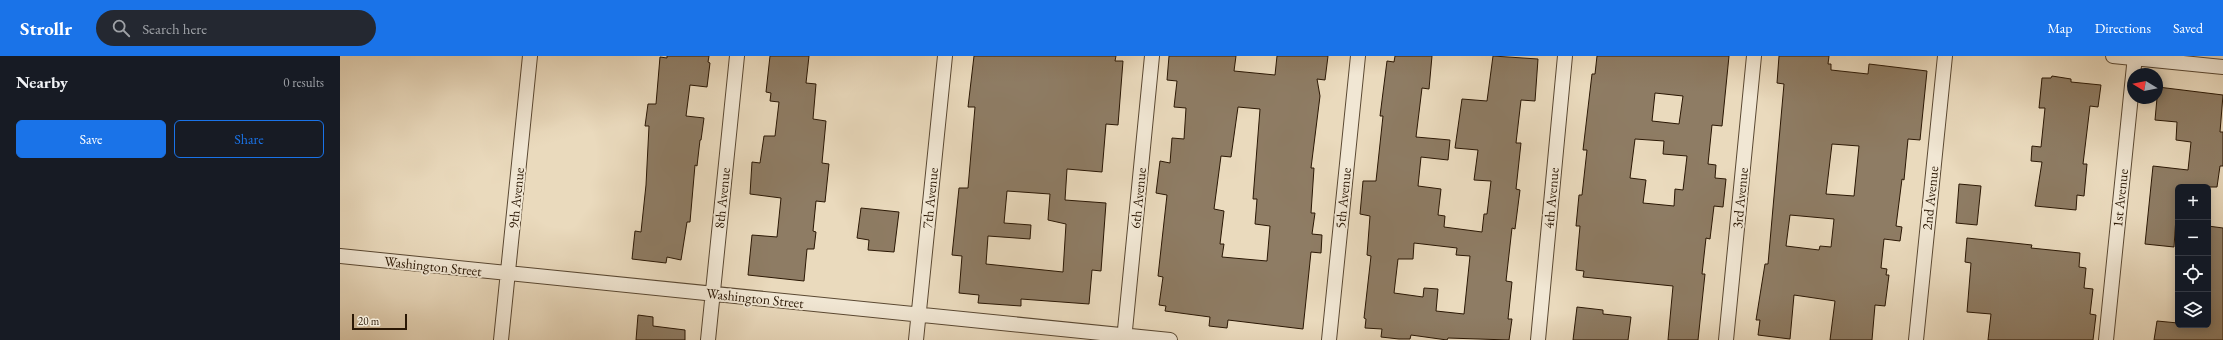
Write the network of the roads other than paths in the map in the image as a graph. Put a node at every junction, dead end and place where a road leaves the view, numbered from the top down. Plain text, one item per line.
1 (530, 56) edge
2 (737, 56) edge
3 (945, 56) edge
4 (1152, 56) edge
5 (1358, 56) edge
6 (1565, 56) edge
7 (1754, 56) edge
8 (1945, 56) edge
9 (2113, 56) edge
10 (2135, 57) edge
11 (2223, 67) edge
12 (340, 256) edge
13 (508, 275) junction
14 (712, 294) junction
15 (919, 315) junction
16 (1124, 337) edge
17 (501, 340) edge
18 (708, 340) edge
19 (916, 340) edge
20 (1170, 340) edge
21 (1329, 340) edge
22 (1538, 340) edge
23 (1726, 340) edge
24 (1916, 340) edge
25 (2106, 340) edge

1 - 13 street, 9th Avenue
2 - 14 street, 8th Avenue
3 - 15 street, 7th Avenue
4 - 16 street, 6th Avenue
5 - 21 street, 5th Avenue
6 - 22 street, 4th Avenue
7 - 23 street, 3rd Avenue
8 - 24 street, 2nd Avenue
9 - 10 street
10 - 11 street
10 - 25 street, 1st Avenue
12 - 13 street, Washington Street
13 - 14 street, Washington Street
13 - 17 street, 9th Avenue
14 - 15 street, Washington Street
14 - 18 street, 8th Avenue
15 - 16 street, Washington Street
15 - 19 street, 7th Avenue
16 - 20 street, Washington Street

